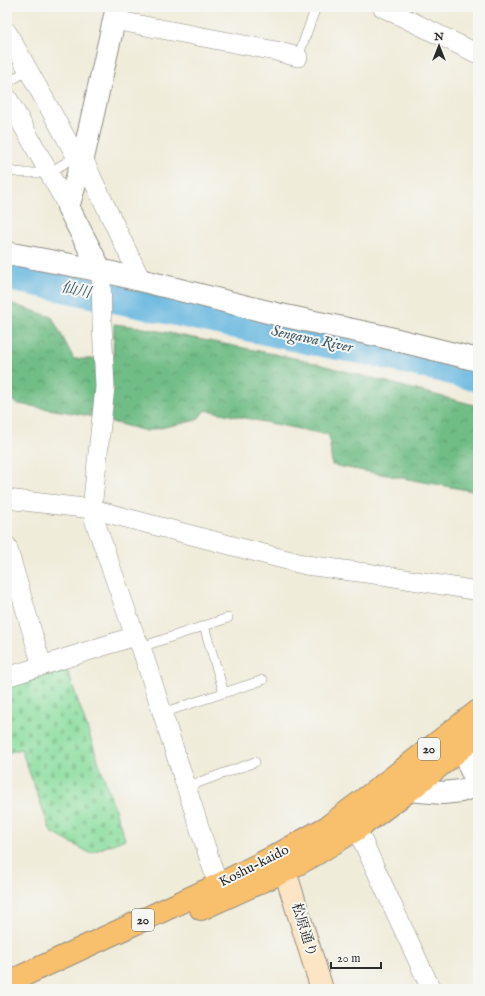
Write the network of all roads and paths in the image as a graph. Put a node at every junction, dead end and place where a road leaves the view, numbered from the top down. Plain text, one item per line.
1 (316, 7) edge
2 (382, 7) edge
3 (116, 14) edge
4 (7, 32) edge
5 (478, 54) edge
6 (298, 57) joint
7 (28, 70) junction
8 (7, 83) edge
9 (7, 97) edge
10 (79, 157) junction
11 (7, 171) edge
12 (49, 173) junction
13 (68, 207) junction
14 (7, 253) edge
15 (101, 278) junction
16 (141, 280) junction
17 (478, 360) edge
18 (7, 499) edge
19 (92, 509) junction
20 (7, 546) edge
21 (478, 591) edge
22 (228, 618) dead end
23 (204, 626) junction
24 (138, 641) junction
25 (42, 666) junction
26 (7, 677) edge
27 (263, 680) dead end
28 (224, 693) junction
29 (478, 711) edge
30 (162, 713) junction
31 (473, 739) edge
32 (255, 762) dead end
33 (478, 784) edge
34 (186, 787) junction
35 (380, 787) junction
36 (410, 790) junction
37 (357, 829) junction
38 (281, 863) junction
39 (218, 885) junction
40 (7, 983) edge
41 (29, 989) edge
42 (322, 989) edge
43 (432, 989) edge

1 - 6 lane
2 - 5 street
3 - 6 street
3 - 10 street
4 - 7 street
7 - 8 lane
7 - 10 street
9 - 12 street
10 - 12 lane
10 - 13 street
10 - 16 street
11 - 12 lane
12 - 13 street
13 - 15 street
14 - 15 street
15 - 16 street
15 - 19 street
16 - 17 street
18 - 19 street
19 - 21 street
19 - 24 street
20 - 25 street
22 - 23 lane
23 - 24 lane
23 - 28 lane
24 - 25 street
24 - 30 street
25 - 26 street
27 - 28 lane
28 - 30 lane
29 - 35 highway, Koshu-kaido / 20
30 - 34 street
31 - 33 street
31 - 36 highway, Koshu-kaido / 20
32 - 34 lane
33 - 36 street
34 - 39 street
35 - 36 street
35 - 38 highway, Koshu-kaido / 20
36 - 37 highway, Koshu-kaido / 20
37 - 38 highway, Koshu-kaido / 20
37 - 43 street
38 - 39 highway, Koshu-kaido / 20
38 - 41 highway, Koshu-kaido / 20
38 - 42 main road, 松原通り
39 - 40 highway, Koshu-kaido / 20

